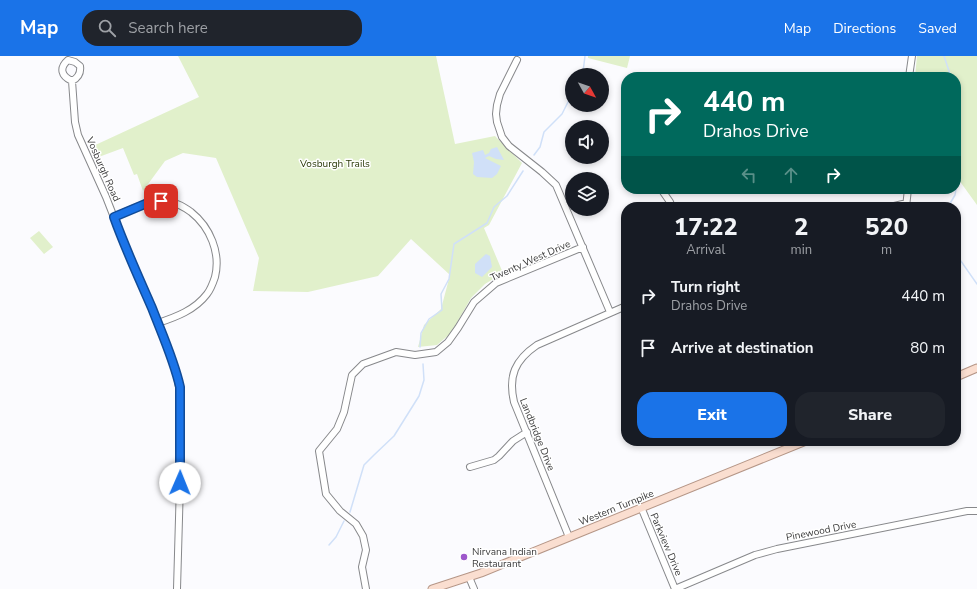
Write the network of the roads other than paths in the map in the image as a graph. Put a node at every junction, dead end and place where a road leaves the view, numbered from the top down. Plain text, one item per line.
1 (912, 56) edge
2 (517, 60) dead end
3 (910, 72) edge
4 (72, 81) dead end
5 (114, 217) junction
6 (583, 247) junction
7 (621, 308) edge
8 (610, 312) junction
9 (158, 323) junction
10 (977, 368) edge
11 (961, 375) edge
12 (527, 432) junction
13 (794, 446) edge
14 (470, 467) dead end
15 (641, 508) junction
16 (977, 511) edge
17 (570, 537) junction
18 (469, 576) junction
19 (176, 589) edge
20 (366, 589) edge
21 (432, 589) edge
22 (474, 589) edge
23 (675, 589) edge

1 - 3 street
2 - 6 street
4 - 5 street, Vosburgh Road
5 - 9 street, Vosburgh Road
5 - 9 street
6 - 8 street
6 - 20 street, Twenty West Drive
7 - 8 street, Landbridge Drive
8 - 12 street, Landbridge Drive
9 - 19 street, Vosburgh Road
10 - 11 main road
12 - 14 street
12 - 17 street, Landbridge Drive
13 - 15 main road, Western Turnpike
15 - 17 main road, Western Turnpike
15 - 23 street, Parkview Drive
16 - 23 street, Pinewood Drive
17 - 18 main road, Western Turnpike
18 - 21 main road, Western Turnpike
18 - 22 street

